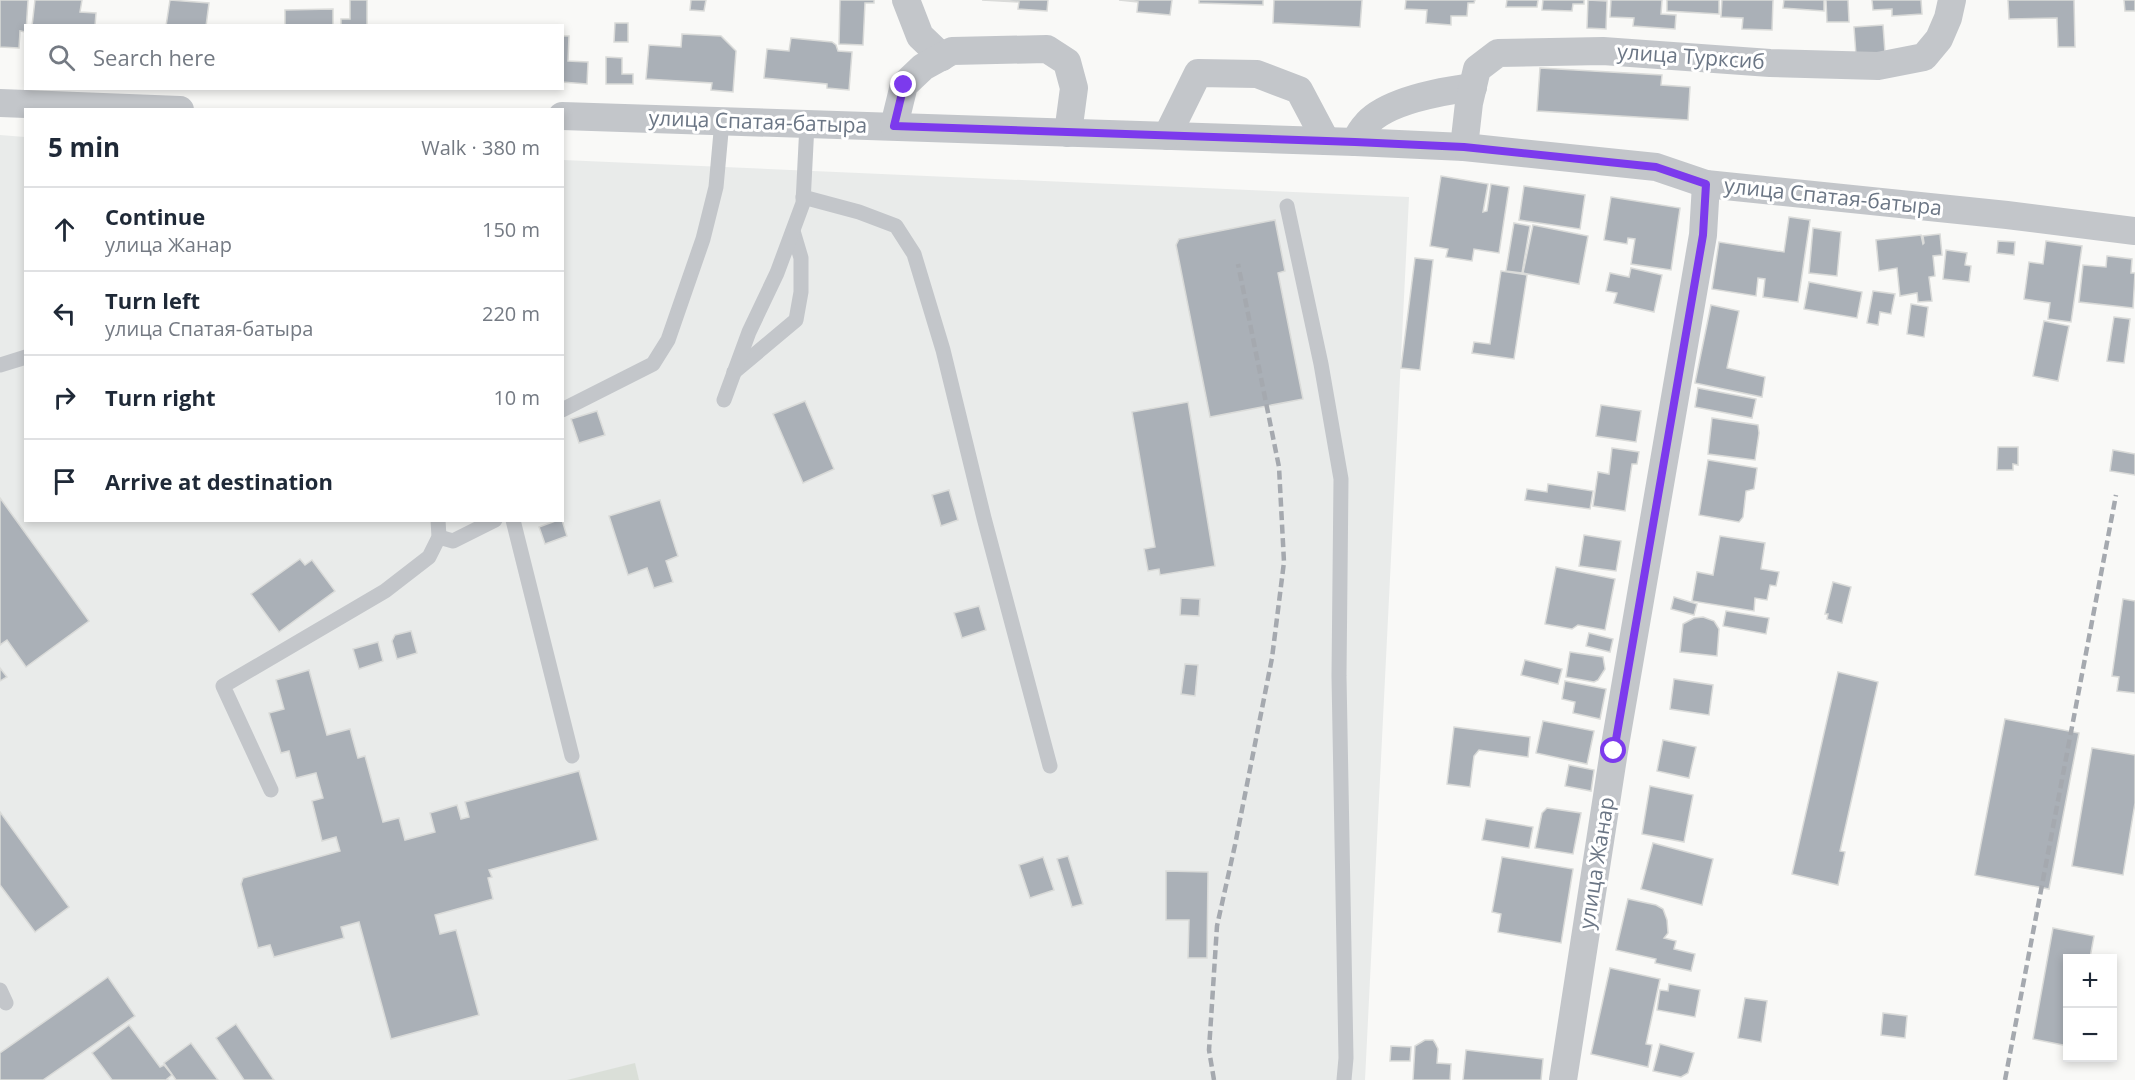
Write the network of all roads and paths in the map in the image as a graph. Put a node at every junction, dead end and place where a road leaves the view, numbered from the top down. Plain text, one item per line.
1 (906, 0) edge
2 (1952, 0) edge
3 (942, 57) junction
4 (1473, 87) junction
5 (0, 103) edge
6 (129, 108) edge
7 (564, 116) edge
8 (722, 121) junction
9 (807, 123) junction
10 (894, 126) junction
11 (1068, 133) junction
12 (1167, 136) junction
13 (1326, 141) junction
14 (1355, 142) junction
15 (1464, 147) junction
16 (1706, 184) junction
17 (803, 197) junction
18 (1287, 206) dead end
19 (793, 231) junction
20 (2135, 231) edge
21 (24, 358) edge
22 (0, 365) edge
23 (734, 372) junction
24 (724, 400) dead end
25 (564, 409) edge
26 (438, 522) edge
27 (491, 522) edge
28 (514, 522) edge
29 (439, 537) junction
30 (572, 756) dead end
31 (1050, 766) dead end
32 (271, 790) dead end
33 (1344, 1080) edge
34 (1563, 1080) edge

1 - 3 street
2 - 4 street, улица Турксиб
3 - 10 street
3 - 11 street
4 - 14 street
4 - 15 street, улица Турксиб
5 - 6 street
7 - 8 street, улица Спатая-батыра
8 - 9 street, улица Спатая-батыра
8 - 25 lane
9 - 10 street, улица Спатая-батыра
9 - 17 lane
10 - 11 street, улица Спатая-батыра
11 - 12 street, улица Спатая-батыра
12 - 13 street, улица Спатая-батыра
12 - 13 street
13 - 14 street, улица Спатая-батыра
14 - 15 street, улица Спатая-батыра
15 - 16 street, улица Спатая-батыра
16 - 20 street, улица Спатая-батыра
16 - 34 street, улица Жанар
17 - 19 lane
17 - 31 lane
18 - 33 lane
19 - 23 lane
19 - 23 lane
21 - 22 lane
23 - 24 lane
26 - 29 lane
27 - 29 lane
28 - 30 lane
29 - 32 lane

